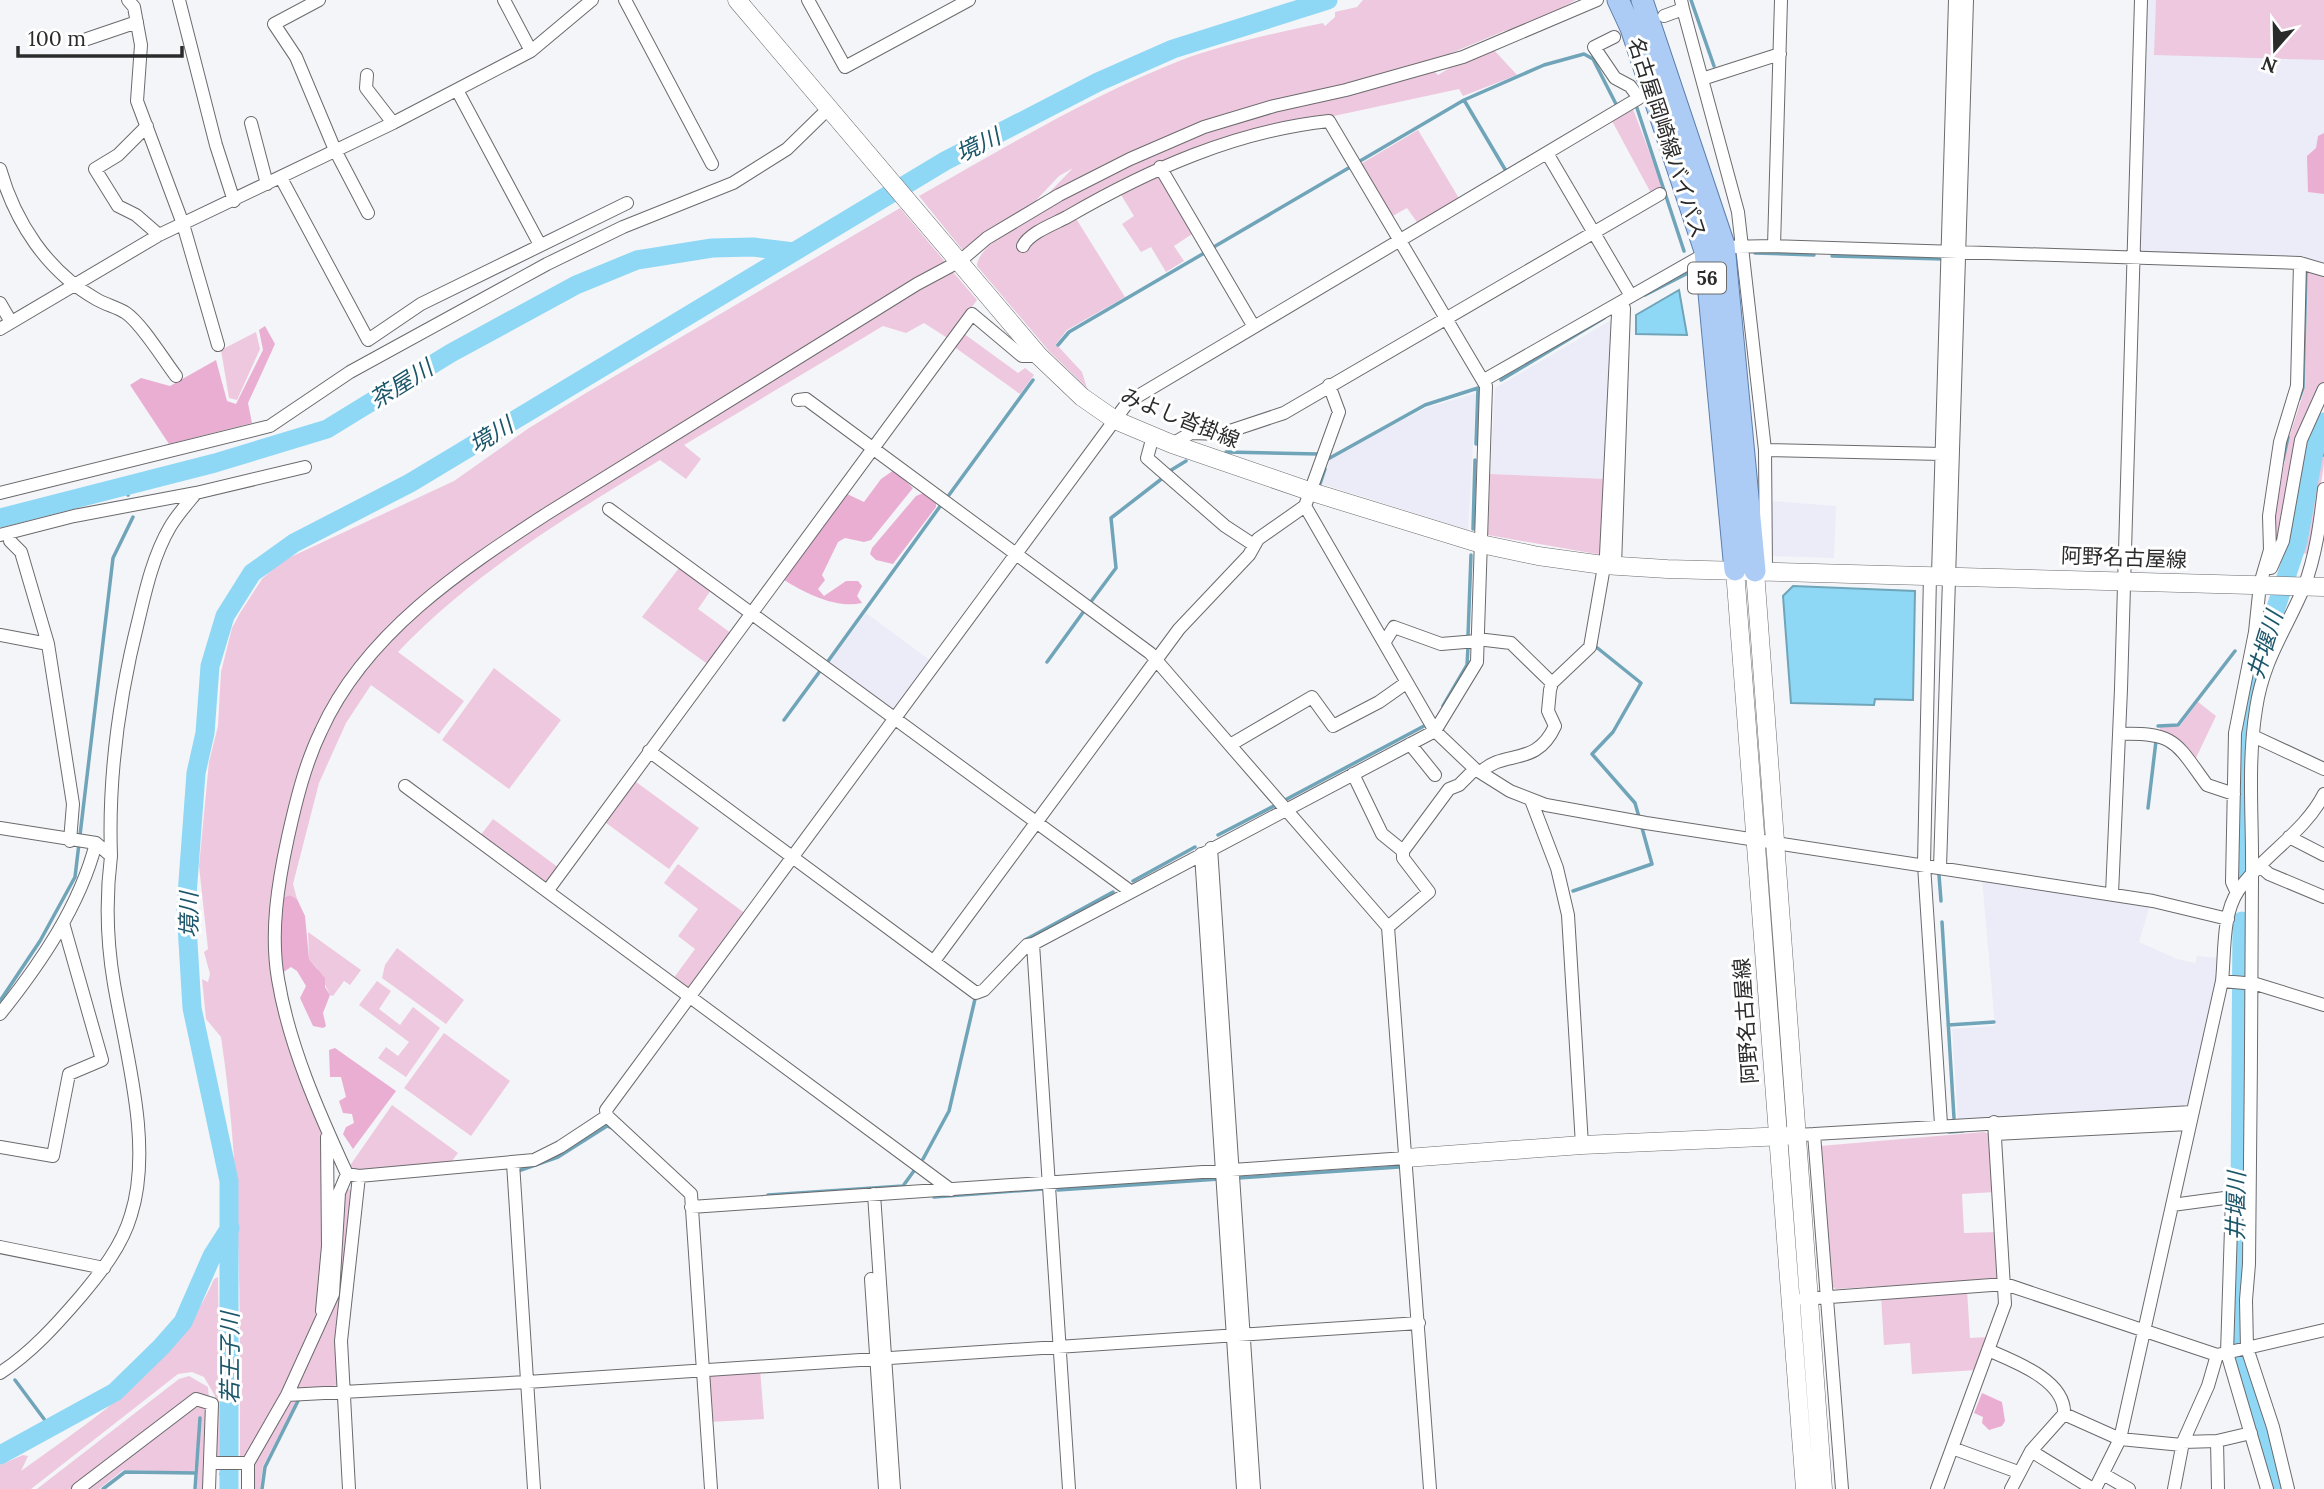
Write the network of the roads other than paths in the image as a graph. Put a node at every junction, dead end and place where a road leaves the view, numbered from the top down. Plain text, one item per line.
1 (128, 0) edge
2 (179, 0) edge
3 (319, 0) edge
4 (504, 0) edge
5 (592, 0) edge
6 (625, 0) edge
7 (737, 0) edge
8 (808, 0) edge
9 (969, 0) edge
10 (1597, 0) edge
11 (1618, 0) edge
12 (1642, 0) edge
13 (1782, 0) edge
14 (1955, 0) edge
15 (1967, 0) edge
16 (2141, 0) edge
17 (1682, 5) edge
18 (1664, 16) dead end
19 (138, 22) junction
20 (1615, 37) dead end
21 (87, 39) dead end
22 (531, 51) junction
23 (1780, 54) junction
24 (367, 75) dead end
25 (1702, 79) junction
26 (457, 90) junction
27 (833, 112) junction
28 (251, 123) dead end
29 (393, 123) junction
30 (147, 126) junction
31 (335, 150) junction
32 (1546, 153) junction
33 (712, 164) dead end
34 (1160, 167) junction
35 (0, 169) edge
36 (281, 178) junction
37 (267, 184) junction
38 (1660, 194) dead end
39 (234, 201) junction
40 (627, 202) dead end
41 (368, 213) dead end
42 (183, 223) junction
43 (1593, 231) junction
44 (159, 235) junction
45 (1400, 239) junction
46 (539, 243) junction
47 (1023, 246) dead end
48 (1774, 246) junction
49 (1724, 249) junction
50 (1953, 253) junction
51 (2132, 260) junction
52 (960, 261) junction
53 (2300, 263) junction
54 (2324, 270) edge
55 (76, 283) junction
56 (1622, 301) junction
57 (0, 303) edge
58 (1446, 319) junction
59 (6, 325) edge
60 (1254, 327) junction
61 (218, 345) dead end
62 (1039, 356) junction
63 (176, 376) dead end
64 (1484, 380) junction
65 (1329, 385) junction
66 (2324, 389) edge
67 (799, 400) dead end
68 (1115, 420) junction
69 (1153, 436) junction
70 (1172, 444) junction
71 (872, 449) junction
72 (1765, 450) junction
73 (1942, 454) junction
74 (304, 467) dead end
75 (2324, 489) edge
76 (0, 493) edge
77 (196, 493) junction
78 (1308, 499) junction
79 (609, 509) dead end
80 (5, 538) edge
81 (1481, 544) junction
82 (1254, 545) junction
83 (1015, 554) junction
84 (1609, 566) junction
85 (1752, 570) junction
86 (1939, 575) junction
87 (2124, 581) junction
88 (2263, 584) junction
89 (2302, 586) junction
90 (2324, 587) edge
91 (751, 613) junction
92 (0, 635) edge
93 (1477, 640) junction
94 (1384, 643) junction
95 (48, 644) junction
96 (1157, 661) junction
97 (1406, 683) junction
98 (1552, 683) junction
99 (894, 718) junction
100 (1435, 731) junction
101 (2119, 734) junction
102 (2253, 736) junction
103 (1410, 744) junction
104 (1230, 745) junction
105 (649, 751) junction
106 (2324, 769) edge
107 (1478, 770) junction
108 (1353, 774) junction
109 (1435, 775) dead end
110 (405, 786) dead end
111 (2234, 793) junction
112 (2324, 794) edge
113 (1531, 800) junction
114 (1285, 810) junction
115 (2320, 810) edge
116 (1038, 824) junction
117 (0, 828) edge
118 (2288, 837) junction
119 (1756, 839) junction
120 (70, 841) junction
121 (1776, 842) junction
122 (96, 843) junction
123 (1206, 851) junction
124 (1403, 851) junction
125 (2324, 855) edge
126 (111, 856) junction
127 (792, 857) junction
128 (1924, 865) junction
129 (1940, 868) junction
130 (2256, 871) junction
131 (548, 890) junction
132 (1129, 891) junction
133 (2237, 892) junction
134 (2112, 894) junction
135 (2324, 897) edge
136 (2228, 919) junction
137 (63, 923) junction
138 (1388, 927) junction
139 (1033, 944) junction
140 (934, 961) junction
141 (2238, 982) junction
142 (690, 995) junction
143 (2324, 1005) edge
144 (0, 1014) edge
145 (607, 1116) junction
146 (2190, 1118) junction
147 (1941, 1124) junction
148 (1994, 1128) junction
149 (327, 1130) junction
150 (1805, 1135) junction
151 (1777, 1136) junction
152 (1582, 1145) junction
153 (0, 1147) edge
154 (1406, 1158) junction
155 (513, 1163) junction
156 (1228, 1171) junction
157 (353, 1175) junction
158 (1050, 1184) junction
159 (951, 1189) junction
160 (870, 1194) junction
161 (2172, 1205) junction
162 (691, 1207) junction
163 (0, 1247) edge
164 (104, 1268) junction
165 (2005, 1284) junction
166 (1817, 1298) junction
167 (1789, 1299) junction
168 (321, 1321) junction
169 (1419, 1322) junction
170 (2324, 1330) edge
171 (2144, 1333) junction
172 (1238, 1336) junction
173 (1059, 1347) junction
174 (2247, 1348) junction
175 (1988, 1350) junction
176 (2225, 1354) junction
177 (881, 1358) junction
178 (704, 1370) junction
179 (0, 1373) edge
180 (527, 1382) junction
181 (343, 1393) junction
182 (287, 1395) junction
183 (2064, 1414) junction
184 (2251, 1433) junction
185 (2120, 1439) junction
186 (2217, 1441) junction
187 (2183, 1444) junction
188 (1952, 1448) junction
189 (2031, 1451) junction
190 (210, 1463) junction
191 (245, 1463) junction
192 (2018, 1472) junction
193 (2103, 1474) junction
194 (79, 1489) edge
195 (209, 1489) edge
196 (248, 1489) edge
197 (349, 1489) edge
198 (534, 1489) edge
199 (711, 1489) edge
200 (885, 1489) edge
201 (894, 1489) edge
202 (1069, 1489) edge
203 (1243, 1489) edge
204 (1254, 1489) edge
205 (1430, 1489) edge
206 (1805, 1489) edge
207 (1823, 1489) edge
208 (1842, 1489) edge
209 (1937, 1489) edge
210 (2011, 1489) edge
211 (2094, 1489) edge
212 (2129, 1489) edge
213 (2174, 1489) edge
214 (2218, 1489) edge
215 (2266, 1489) edge
216 (2288, 1489) edge

1 - 19 street
2 - 39 street
3 - 31 street
4 - 22 street
5 - 22 street
6 - 33 street
7 - 27 main road, みよし沓掛線
8 - 9 street
10 - 52 street
11 - 49 main road, 名古屋岡崎線バイパス / 56
12 - 49 main road, 名古屋岡崎線バイパス / 56
13 - 23 street
14 - 50 street
15 - 50 street
16 - 51 street
17 - 18 street
17 - 25 street
19 - 21 street
19 - 30 street
20 - 32 street
22 - 26 street
23 - 25 street
23 - 48 street
24 - 29 street
25 - 49 street
26 - 29 street
26 - 46 street
27 - 52 main road, みよし沓掛線
27 - 76 street
28 - 37 street
29 - 31 street
30 - 42 street
30 - 44 street
31 - 36 street
31 - 41 street
32 - 43 street
32 - 45 street
34 - 45 street
34 - 47 street
34 - 60 street
35 - 55 street
36 - 37 street
36 - 46 street
37 - 39 street
38 - 43 street
39 - 42 street
40 - 46 street
42 - 44 street
42 - 61 street
43 - 56 street
43 - 58 street
44 - 55 street
45 - 58 street
45 - 60 street
48 - 49 street
48 - 50 street
49 - 56 street
49 - 72 street
49 - 85 main road, 名古屋岡崎線バイパス / 56
50 - 51 street
50 - 73 street
50 - 86 street
51 - 53 street
51 - 87 street
52 - 62 main road, みよし沓掛線
52 - 149 street
53 - 54 street
53 - 88 street
55 - 59 street
55 - 63 street
56 - 64 street
56 - 84 street
57 - 59 street
58 - 64 street
58 - 65 street
60 - 68 street
62 - 68 main road, みよし沓掛線
62 - 71 street
64 - 81 street
65 - 70 street
65 - 78 street
66 - 88 street
67 - 71 street
68 - 69 main road, みよし沓掛線
68 - 83 street
69 - 70 main road, みよし沓掛線
69 - 82 street
70 - 78 main road, みよし沓掛線
71 - 83 street
71 - 91 street
72 - 73 street
72 - 85 street
73 - 86 street
74 - 77 street
75 - 89 street
77 - 80 street
77 - 126 street
78 - 81 main road, みよし沓掛線
78 - 82 street
78 - 94 street
79 - 91 street
80 - 95 street
81 - 84 main road, みよし沓掛線
81 - 93 street
82 - 96 street
83 - 96 street
83 - 99 street
84 - 85 main road, みよし沓掛線
84 - 98 street
85 - 86 main road, 阿野名古屋線
85 - 119 main road, 阿野名古屋線
85 - 121 main road, 阿野名古屋線
86 - 87 main road, 阿野名古屋線
86 - 128 street
86 - 129 street
87 - 88 main road, 阿野名古屋線
87 - 101 street
88 - 89 main road, 阿野名古屋線
88 - 111 street
89 - 90 main road, 阿野名古屋線
89 - 102 street
91 - 99 street
91 - 105 street
92 - 95 street
93 - 94 street
93 - 98 street
93 - 100 street
94 - 97 street
95 - 120 street
96 - 104 street
96 - 116 street
97 - 100 street
97 - 104 street
98 - 107 street
99 - 116 street
99 - 127 street
100 - 103 street
100 - 107 street
101 - 111 street
101 - 134 street
102 - 106 street
102 - 130 street
103 - 108 street
103 - 109 street
104 - 114 street
105 - 127 street
105 - 131 street
107 - 113 street
107 - 124 street
108 - 114 street
108 - 124 street
110 - 131 street
111 - 133 street
112 - 115 street
113 - 119 street
113 - 152 street
114 - 123 street
114 - 138 street
115 - 118 street
116 - 132 street
116 - 140 street
117 - 120 street
118 - 125 street
118 - 130 street
119 - 121 street
119 - 151 main road, 阿野名古屋線
120 - 122 street
121 - 128 street
121 - 150 main road, 阿野名古屋線
122 - 126 street
122 - 137 street
123 - 132 street
123 - 156 street
124 - 138 street
126 - 164 street
127 - 140 street
127 - 142 street
128 - 129 street
128 - 147 street
129 - 134 street
130 - 133 street
130 - 135 street
130 - 141 street
131 - 142 street
132 - 139 street
133 - 136 street
134 - 136 street
136 - 141 street
137 - 144 street
137 - 153 street
138 - 154 street
139 - 140 street
139 - 158 street
141 - 143 street
141 - 146 street
141 - 174 street
142 - 145 street
142 - 159 street
145 - 155 street
145 - 162 street
146 - 148 street
146 - 161 street
147 - 148 street
147 - 150 street
148 - 165 street
149 - 157 street
149 - 168 street
150 - 151 main road
150 - 166 main road, 阿野名古屋線
151 - 152 main road
151 - 167 main road, 阿野名古屋線
152 - 154 main road
154 - 156 street
154 - 169 street
155 - 157 street
155 - 180 street
156 - 158 street
156 - 172 street
157 - 168 street
157 - 181 street
158 - 159 street
158 - 173 street
159 - 160 street
160 - 162 street
160 - 177 street
161 - 171 street
161 - 176 street
162 - 178 street
163 - 164 street
164 - 179 street
165 - 166 street
165 - 171 street
165 - 175 street
166 - 167 street
166 - 207 main road, 阿野名古屋線
166 - 208 street
167 - 206 main road, 阿野名古屋線
168 - 182 street
169 - 172 street
169 - 205 street
170 - 174 street
171 - 176 street
171 - 185 street
172 - 173 street
172 - 203 street
172 - 204 street
173 - 177 street
173 - 202 street
174 - 176 street
174 - 216 street
175 - 183 street
175 - 188 street
176 - 184 street
176 - 187 street
177 - 178 street
177 - 200 street
177 - 201 street
178 - 180 street
178 - 199 street
180 - 181 street
180 - 198 street
181 - 182 street
181 - 197 street
182 - 191 street
183 - 185 street
183 - 189 street
184 - 186 street
184 - 215 street
185 - 187 street
185 - 193 street
186 - 187 street
186 - 214 street
187 - 213 street
188 - 192 street
188 - 209 street
189 - 192 street
189 - 211 street
190 - 191 street
190 - 194 street
190 - 195 street
191 - 196 street
192 - 210 street
193 - 211 street
193 - 212 street

